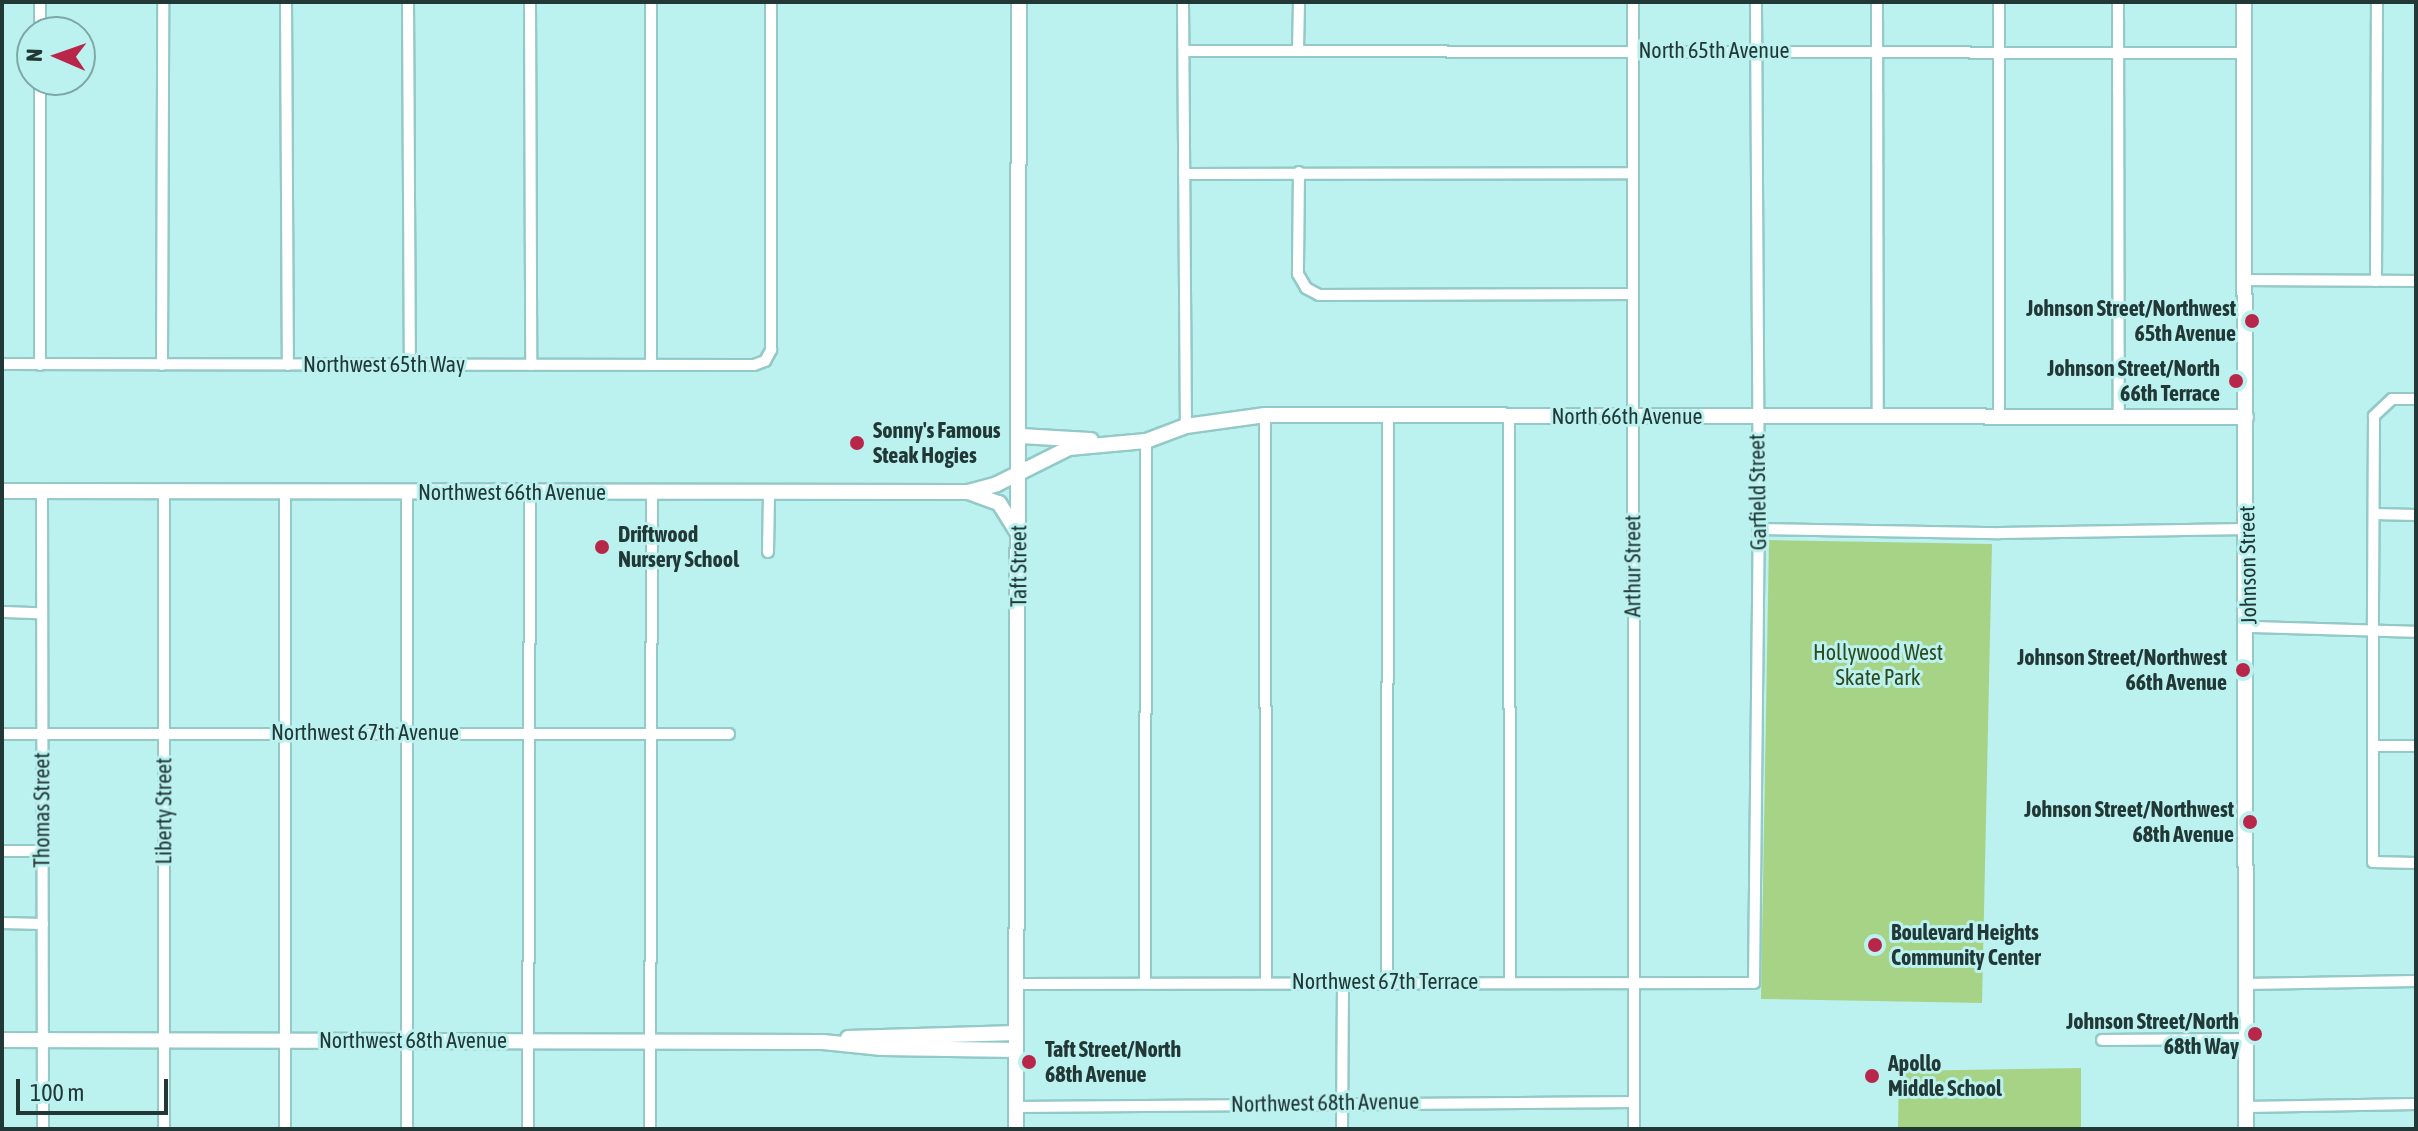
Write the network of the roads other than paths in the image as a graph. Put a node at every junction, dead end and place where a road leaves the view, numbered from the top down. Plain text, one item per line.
1 (163, 2) edge
2 (286, 2) edge
3 (408, 2) edge
4 (530, 2) edge
5 (651, 2) edge
6 (771, 2) edge
7 (1019, 2) edge
8 (1183, 2) edge
9 (1299, 2) edge
10 (1633, 2) edge
11 (1756, 2) edge
12 (1877, 2) edge
13 (1999, 2) edge
14 (2118, 2) edge
15 (2244, 2) edge
16 (2377, 2) edge
17 (1298, 50) junction
18 (1184, 51) junction
19 (1633, 51) junction
20 (1877, 51) junction
21 (1756, 52) junction
22 (1999, 52) junction
23 (2118, 52) junction
24 (2243, 53) junction
25 (40, 96) edge
26 (1299, 172) junction
27 (1633, 173) junction
28 (1184, 174) junction
29 (2246, 280) junction
30 (2376, 281) junction
31 (2416, 281) edge
32 (1633, 294) junction
33 (2, 364) edge
34 (40, 365) junction
35 (162, 365) junction
36 (288, 365) junction
37 (410, 365) junction
38 (531, 365) junction
39 (651, 365) junction
40 (2416, 399) edge
41 (1265, 415) junction
42 (1388, 415) junction
43 (1878, 415) junction
44 (1999, 415) junction
45 (1509, 416) junction
46 (1757, 416) junction
47 (2119, 416) junction
48 (2246, 417) junction
49 (1633, 418) junction
50 (1186, 426) junction
51 (1019, 436) junction
52 (1146, 441) junction
53 (1100, 442) junction
54 (1019, 474) junction
55 (2, 491) edge
56 (42, 492) junction
57 (164, 492) junction
58 (968, 492) junction
59 (285, 493) junction
60 (407, 493) junction
61 (530, 493) junction
62 (652, 493) junction
63 (769, 493) junction
64 (2374, 514) junction
65 (2416, 515) edge
66 (1759, 529) junction
67 (2247, 529) junction
68 (1019, 536) junction
69 (768, 552) dead end
70 (2, 612) edge
71 (40, 613) junction
72 (2249, 627) junction
73 (2373, 632) junction
74 (2416, 632) edge
75 (284, 733) junction
76 (408, 733) junction
77 (529, 733) junction
78 (651, 733) junction
79 (2, 734) edge
80 (42, 734) junction
81 (164, 734) junction
82 (729, 734) dead end
83 (2373, 746) junction
84 (2416, 746) edge
85 (2, 851) edge
86 (43, 851) junction
87 (2416, 863) edge
88 (2, 923) edge
89 (43, 924) junction
90 (2416, 981) edge
91 (1343, 982) junction
92 (1387, 982) junction
93 (1510, 982) junction
94 (1635, 982) junction
95 (1145, 983) junction
96 (1266, 983) junction
97 (1754, 983) joint
98 (1016, 984) junction
99 (2246, 984) junction
100 (1016, 1033) junction
101 (2246, 1039) junction
102 (2, 1040) edge
103 (42, 1040) junction
104 (407, 1040) junction
105 (528, 1040) junction
106 (2102, 1040) dead end
107 (163, 1041) junction
108 (285, 1041) junction
109 (651, 1041) junction
110 (823, 1042) junction
111 (1016, 1050) junction
112 (1342, 1102) junction
113 (1634, 1102) junction
114 (2416, 1104) edge
115 (1016, 1107) junction
116 (2246, 1107) junction
117 (43, 1129) edge
118 (164, 1129) edge
119 (285, 1129) edge
120 (407, 1129) edge
121 (528, 1129) edge
122 (650, 1129) edge
123 (1016, 1129) edge
124 (1342, 1129) edge
125 (1634, 1129) edge
126 (2246, 1129) edge

1 - 35 street
2 - 36 street
3 - 37 street
4 - 38 street
5 - 39 street
6 - 39 street, Northwest 65th Way
7 - 51 street, Taft Street
8 - 18 street
9 - 17 street
10 - 19 street, Arthur Street
11 - 21 street, Garfield Street
12 - 20 street
13 - 22 street
14 - 23 street
15 - 24 street, Johnson Street
16 - 30 street
17 - 18 street, North 65th Avenue
17 - 19 street, North 65th Avenue
18 - 28 street
19 - 21 street, North 65th Avenue
19 - 27 street, Arthur Street
20 - 21 street, North 65th Avenue
20 - 22 street, North 65th Avenue
20 - 43 street
21 - 46 street, Garfield Street
22 - 23 street, North 65th Avenue
22 - 44 street
23 - 24 street, North 65th Avenue
23 - 47 street
24 - 29 street, Johnson Street
25 - 34 street
26 - 27 street
26 - 28 street
26 - 32 street
27 - 32 street, Arthur Street
28 - 50 street
29 - 30 street
29 - 48 street, Johnson Street
30 - 31 street
32 - 49 street, Arthur Street
33 - 34 street, Northwest 65th Way
34 - 35 street, Northwest 65th Way
35 - 36 street, Northwest 65th Way
36 - 37 street, Northwest 65th Way
37 - 38 street, Northwest 65th Way
38 - 39 street, Northwest 65th Way
40 - 64 street
41 - 42 street, North 66th Avenue
41 - 50 street, North 66th Avenue
41 - 96 street
42 - 45 street, North 66th Avenue
42 - 92 street
43 - 44 street, North 66th Avenue
43 - 46 street, North 66th Avenue
44 - 47 street, North 66th Avenue
45 - 49 street, North 66th Avenue
45 - 93 street
46 - 49 street, North 66th Avenue
46 - 66 street, Garfield Street
47 - 48 street, North 66th Avenue
48 - 67 street, Johnson Street
49 - 94 street, Arthur Street
50 - 52 street, North 66th Avenue
51 - 53 street
51 - 54 street, Taft Street
52 - 53 street, North 66th Avenue
52 - 95 street
53 - 54 street, North 66th Avenue
54 - 58 street, Northwest 66th Avenue
54 - 68 street, Taft Street
55 - 56 street, Northwest 66th Avenue
56 - 57 street, Northwest 66th Avenue
56 - 71 street, Thomas Street
57 - 59 street, Northwest 66th Avenue
57 - 81 street, Liberty Street
58 - 63 street, Northwest 66th Avenue
58 - 68 street
59 - 60 street, Northwest 66th Avenue
59 - 75 street
60 - 61 street, Northwest 66th Avenue
60 - 76 street
61 - 62 street, Northwest 66th Avenue
61 - 77 street
62 - 63 street, Northwest 66th Avenue
62 - 78 street
63 - 69 street
64 - 65 street
64 - 73 street
66 - 67 street
66 - 97 street, Garfield Street
67 - 72 street, Johnson Street
68 - 98 street, Taft Street
70 - 71 street
71 - 80 street, Thomas Street
72 - 73 street
72 - 99 street, Johnson Street
73 - 74 street
73 - 83 street
75 - 76 street, Northwest 67th Avenue
75 - 81 street, Northwest 67th Avenue
75 - 108 street
76 - 77 street, Northwest 67th Avenue
76 - 104 street
77 - 78 street, Northwest 67th Avenue
77 - 105 street
78 - 82 street, Northwest 67th Avenue
78 - 109 street
79 - 80 street, Northwest 67th Avenue
80 - 81 street, Northwest 67th Avenue
80 - 86 street, Thomas Street
81 - 107 street, Liberty Street
83 - 84 street
83 - 87 street
85 - 86 street
86 - 89 street, Thomas Street
88 - 89 street
89 - 103 street, Thomas Street
90 - 99 street
91 - 92 street, Northwest 67th Terrace
91 - 96 street, Northwest 67th Terrace
91 - 112 street
92 - 93 street, Northwest 67th Terrace
93 - 94 street, Northwest 67th Terrace
94 - 97 street, Northwest 67th Terrace
94 - 113 street, Arthur Street
95 - 96 street, Northwest 67th Terrace
95 - 98 street, Northwest 67th Terrace
98 - 100 street, Taft Street
99 - 101 street, Johnson Street
100 - 110 street, Northwest 68th Avenue
100 - 111 street, Taft Street
101 - 106 street
101 - 116 street, Johnson Street
102 - 103 street, Northwest 68th Avenue
103 - 107 street, Northwest 68th Avenue
103 - 117 street, Thomas Street
104 - 105 street, Northwest 68th Avenue
104 - 108 street, Northwest 68th Avenue
104 - 120 street
105 - 109 street, Northwest 68th Avenue
105 - 121 street
107 - 108 street, Northwest 68th Avenue
107 - 118 street, Liberty Street
108 - 119 street
109 - 110 street, Northwest 68th Avenue
109 - 122 street
110 - 111 street, Northwest 68th Avenue
111 - 115 street, Taft Street
112 - 113 street, Northwest 68th Avenue
112 - 115 street, Northwest 68th Avenue
112 - 124 street
113 - 125 street, Arthur Street
114 - 116 street
115 - 123 street, Taft Street
116 - 126 street, Johnson Street

